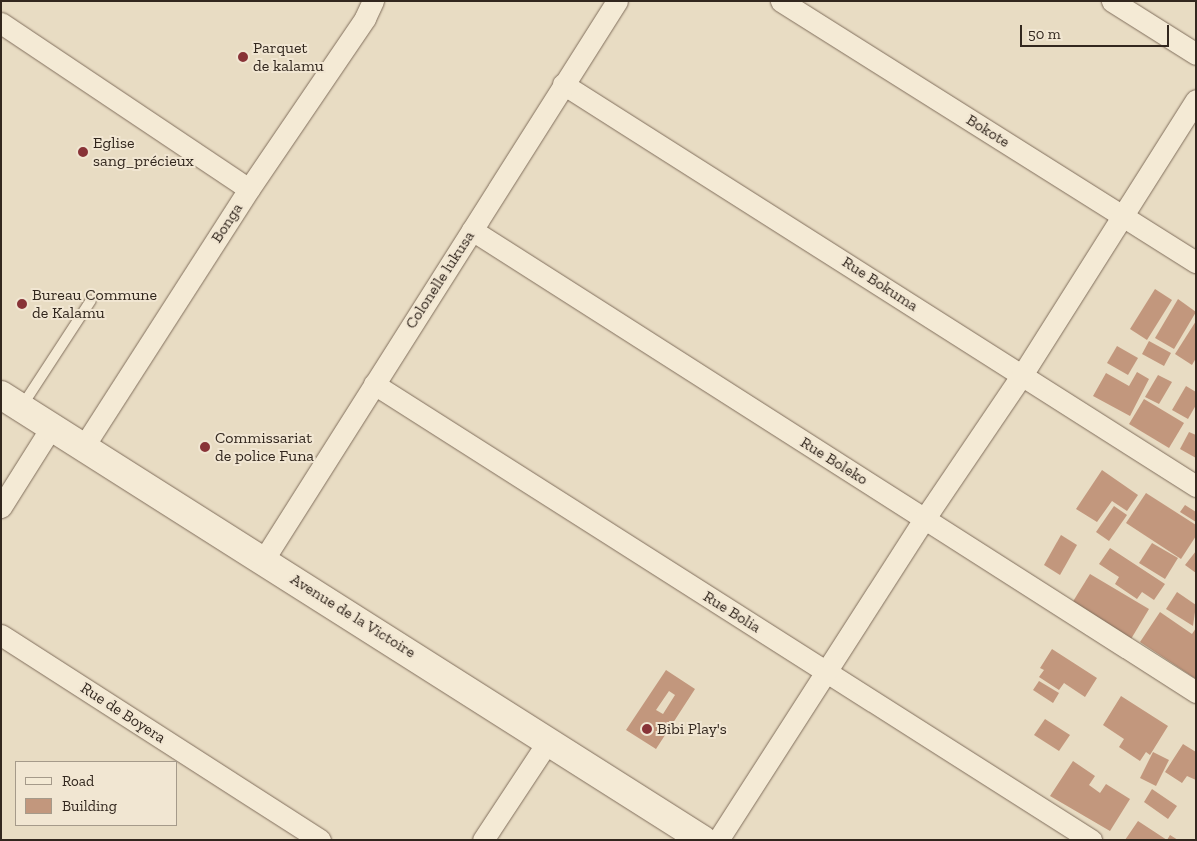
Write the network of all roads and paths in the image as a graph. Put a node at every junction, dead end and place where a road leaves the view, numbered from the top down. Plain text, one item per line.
1 (373, 1) edge
2 (617, 1) edge
3 (780, 1) edge
4 (1112, 1) edge
5 (1, 23) edge
6 (1196, 54) edge
7 (563, 84) junction
8 (1196, 100) edge
9 (249, 189) junction
10 (1122, 215) junction
11 (472, 230) junction
12 (1196, 262) edge
13 (91, 300) dead end
14 (1022, 375) junction
15 (374, 384) junction
16 (11, 401) edge
17 (52, 426) junction
18 (84, 446) junction
19 (1196, 486) edge
20 (1, 507) edge
21 (925, 518) junction
22 (264, 559) junction
23 (1, 635) edge
24 (826, 671) junction
25 (1196, 692) edge
26 (549, 740) junction
27 (320, 840) edge
28 (483, 840) edge
29 (703, 840) edge
30 (718, 840) edge
31 (1091, 840) edge

1 - 9 street, Bonga
2 - 7 street, Colonelle lukusa
3 - 10 street, Bokote
4 - 6 street
5 - 9 street
7 - 11 street, Colonelle lukusa
7 - 14 street, Rue Bokuma
8 - 10 street
9 - 18 street, Bonga
10 - 12 street, Bokote
10 - 14 street
11 - 15 street, Colonelle lukusa
11 - 21 street, Rue Boleko
13 - 16 lane
14 - 19 street, Rue Bokuma
14 - 21 street
15 - 22 street, Colonelle lukusa
15 - 24 street, Rue Bolia
16 - 17 main road, Avenue de la Victoire
17 - 18 main road, Avenue de la Victoire
17 - 20 street
18 - 22 main road, Avenue de la Victoire
21 - 24 street
21 - 25 street, Rue Boleko
22 - 26 main road, Avenue de la Victoire
23 - 27 street, Rue de Boyera
24 - 30 street
24 - 31 street, Rue Bolia
26 - 28 street
26 - 29 main road, Avenue de la Victoire

